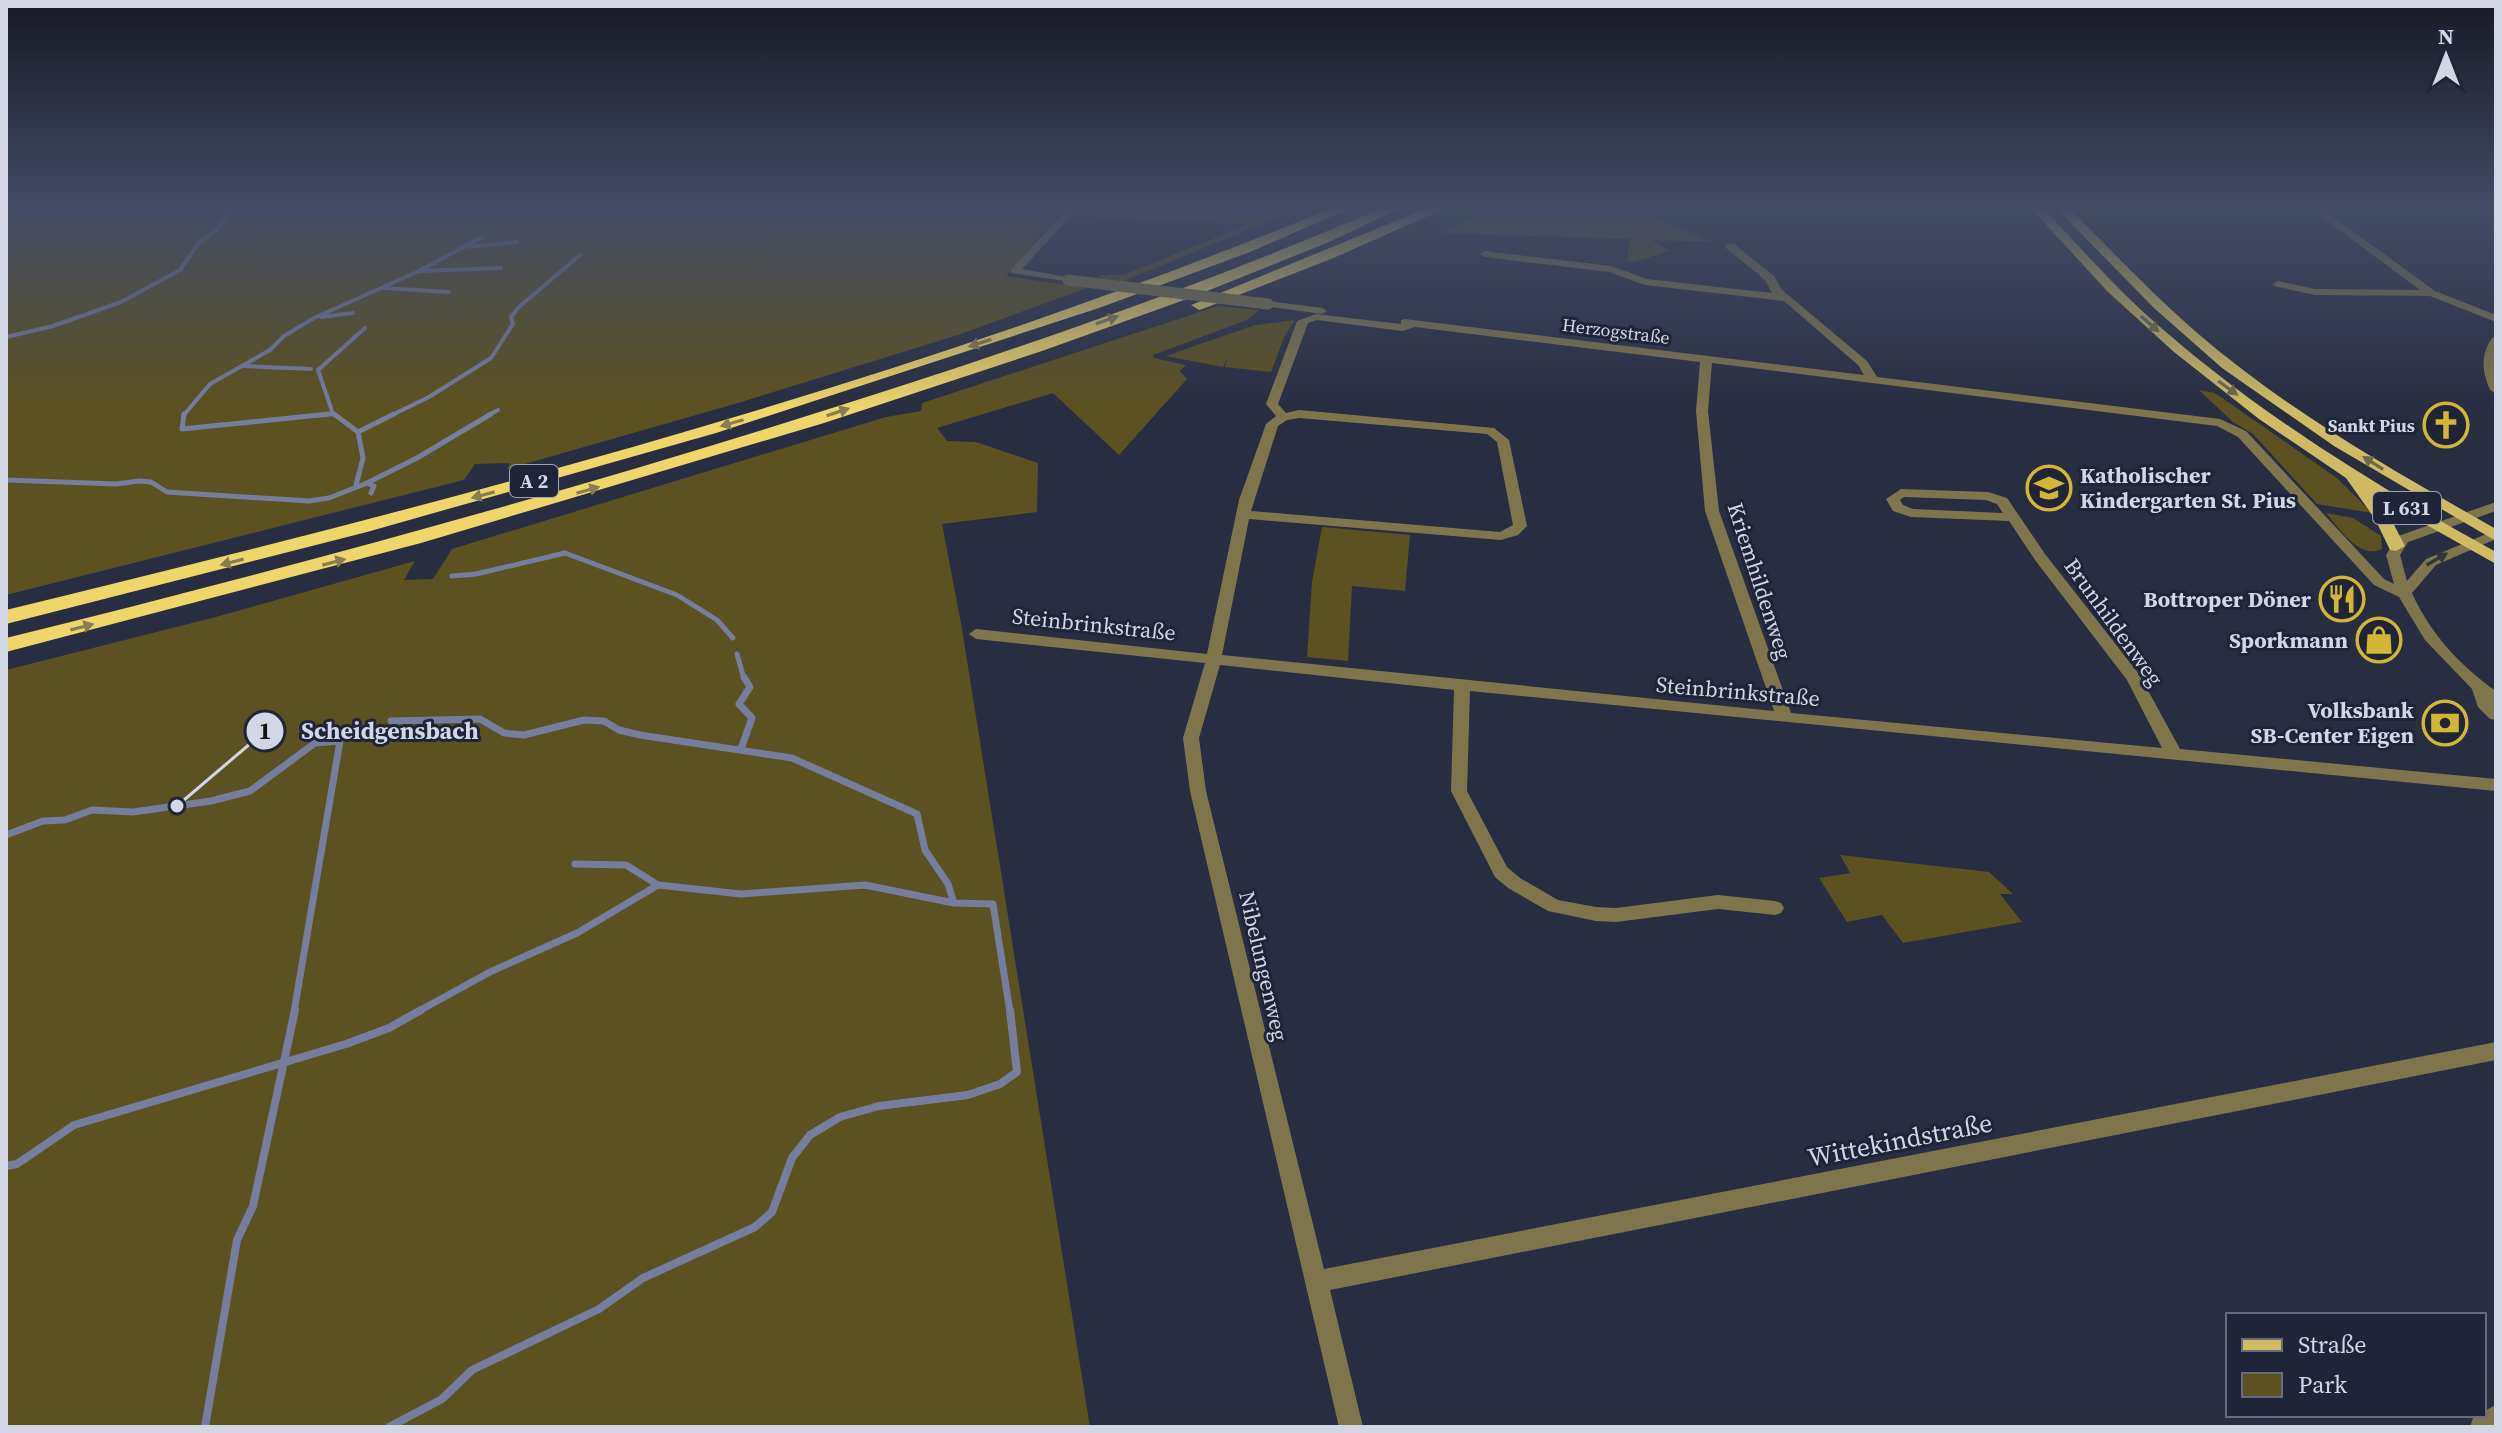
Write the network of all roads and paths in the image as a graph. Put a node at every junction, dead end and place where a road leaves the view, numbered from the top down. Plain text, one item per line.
1 (1038, 275) edge
2 (1146, 275) edge
3 (1174, 275) edge
4 (1231, 275) edge
5 (1276, 275) edge
6 (1626, 275) edge
7 (1766, 275) edge
8 (2101, 275) edge
9 (2130, 275) edge
10 (2406, 275) edge
11 (2278, 284) dead end
12 (2431, 293) junction
13 (1787, 298) junction
14 (1054, 319) junction
15 (2496, 319) edge
16 (1414, 323) junction
17 (2496, 340) edge
18 (1706, 361) junction
19 (1873, 381) junction
20 (928, 384) junction
21 (2496, 390) edge
22 (1283, 417) junction
23 (2346, 470) junction
24 (2496, 506) edge
25 (1243, 514) junction
26 (2012, 517) junction
27 (2464, 517) junction
28 (2439, 527) junction
29 (2495, 535) edge
30 (2469, 544) junction
31 (2396, 546) junction
32 (2496, 559) edge
33 (2403, 594) junction
34 (6, 617) edge
35 (976, 634) dead end
36 (6, 645) edge
37 (1214, 658) junction
38 (1462, 686) junction
39 (2479, 688) junction
40 (2496, 699) edge
41 (2496, 715) edge
42 (1784, 717) junction
43 (2175, 756) junction
44 (2496, 785) edge
45 (1775, 908) dead end
46 (2496, 1051) edge
47 (1315, 1282) junction
48 (2496, 1417) edge
49 (1351, 1427) edge
50 (2482, 1427) edge

1 - 16 street, Herzogstraße, bridge
2 - 14 highway
3 - 14 highway, A 2
20 -> 4 highway, A 2
5 - 20 highway
6 - 13 street
7 - 13 street
8 -> 23 main road, L 631
27 -> 9 main road, L 631
10 - 12 street
11 - 12 street
12 - 15 street
13 - 19 street
14 -> 34 highway, A 2
16 - 18 street, Herzogstraße
16 - 22 street
17 - 21 street
18 - 19 street, Herzogstraße
18 - 42 street, Kriemhildenweg
19 - 33 street, Herzogstraße
36 -> 20 highway, A 2
22 - 25 street, Nibelungenweg
22 - 25 street
23 - 28 main road, L 631
23 - 31 main road
24 - 27 street
25 - 37 street, Nibelungenweg
26 - 26 street, Brunhildenweg
26 - 43 street, Brunhildenweg
27 - 28 street
27 - 29 main road, L 631
28 - 30 main road, L 631
28 - 31 street
29 - 30 street
30 - 32 main road, L 631
33 -> 30 street
31 - 33 street
33 - 39 street
35 - 37 street, Steinbrinkstraße
37 - 38 street, Steinbrinkstraße
37 - 47 street, Nibelungenweg
38 - 42 street, Steinbrinkstraße
38 - 45 street
39 - 40 street
39 - 41 street
42 - 43 street, Steinbrinkstraße
43 - 44 street, Steinbrinkstraße
46 - 47 street, Wittekindstraße
47 - 49 street, Nibelungenweg
48 - 50 street

